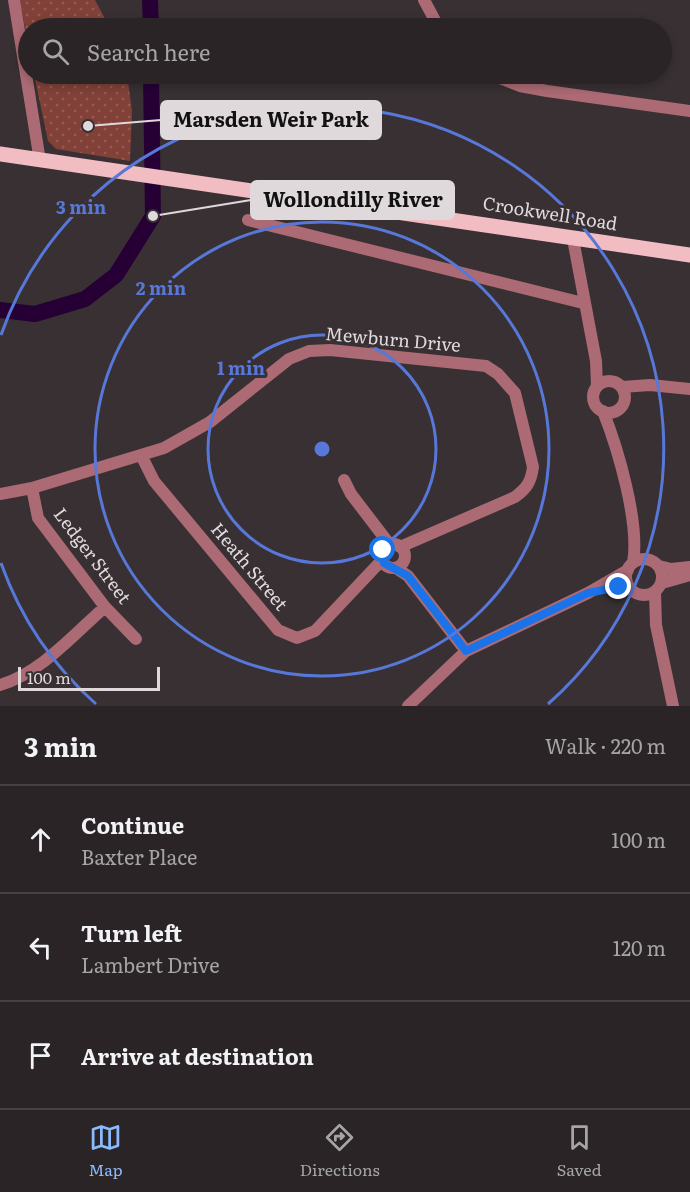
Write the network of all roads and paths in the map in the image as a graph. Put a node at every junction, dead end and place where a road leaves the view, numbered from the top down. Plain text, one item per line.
1 (14, 0) edge
2 (424, 0) edge
3 (434, 18) edge
4 (18, 25) edge
5 (28, 84) edge
6 (520, 84) edge
7 (690, 111) edge
8 (0, 154) edge
9 (40, 161) junction
10 (248, 220) dead end
11 (573, 239) junction
12 (690, 255) edge
13 (583, 303) junction
14 (596, 361) junction
15 (617, 384) junction
16 (650, 385) junction
17 (597, 386) junction
18 (690, 389) edge
19 (621, 406) junction
20 (603, 411) junction
21 (614, 437) junction
22 (142, 457) junction
23 (344, 480) dead end
24 (32, 488) junction
25 (0, 494) edge
26 (635, 533) junction
27 (393, 556) junction
28 (654, 563) junction
29 (630, 566) junction
30 (690, 567) edge
31 (690, 575) edge
32 (659, 588) junction
33 (634, 592) junction
34 (588, 593) junction
35 (105, 607) junction
36 (656, 625) junction
37 (136, 639) dead end
38 (466, 651) junction
39 (0, 685) edge
40 (408, 706) edge
41 (673, 706) edge

1 - 4 street
2 - 3 street
5 - 9 street
6 - 7 street
8 - 9 main road, Crookwell Road
9 - 11 main road, Crookwell Road
10 - 13 street
11 - 12 main road, Crookwell Road
11 - 13 street
13 - 14 street
14 - 15 street
14 - 17 street
15 - 16 street
15 - 17 street
15 - 19 street
16 - 18 street
16 - 19 street
17 - 20 street
19 - 20 street
19 - 21 street
20 - 21 street
21 - 26 street
22 - 24 street, Mewburn Drive
22 - 27 street, Heath Street
22 - 27 street, Mewburn Drive
23 - 27 street
24 - 25 street, Mewburn Drive
24 - 35 street, Ledger Street
26 - 28 street
26 - 29 street
27 - 38 street
28 - 29 street
28 - 30 street
28 - 32 street
29 - 33 street
29 - 34 street
31 - 32 street
32 - 33 street
32 - 36 street
33 - 34 street
33 - 36 street
34 - 38 street
35 - 37 street, Ledger Street
35 - 39 street
36 - 41 street
38 - 40 street

